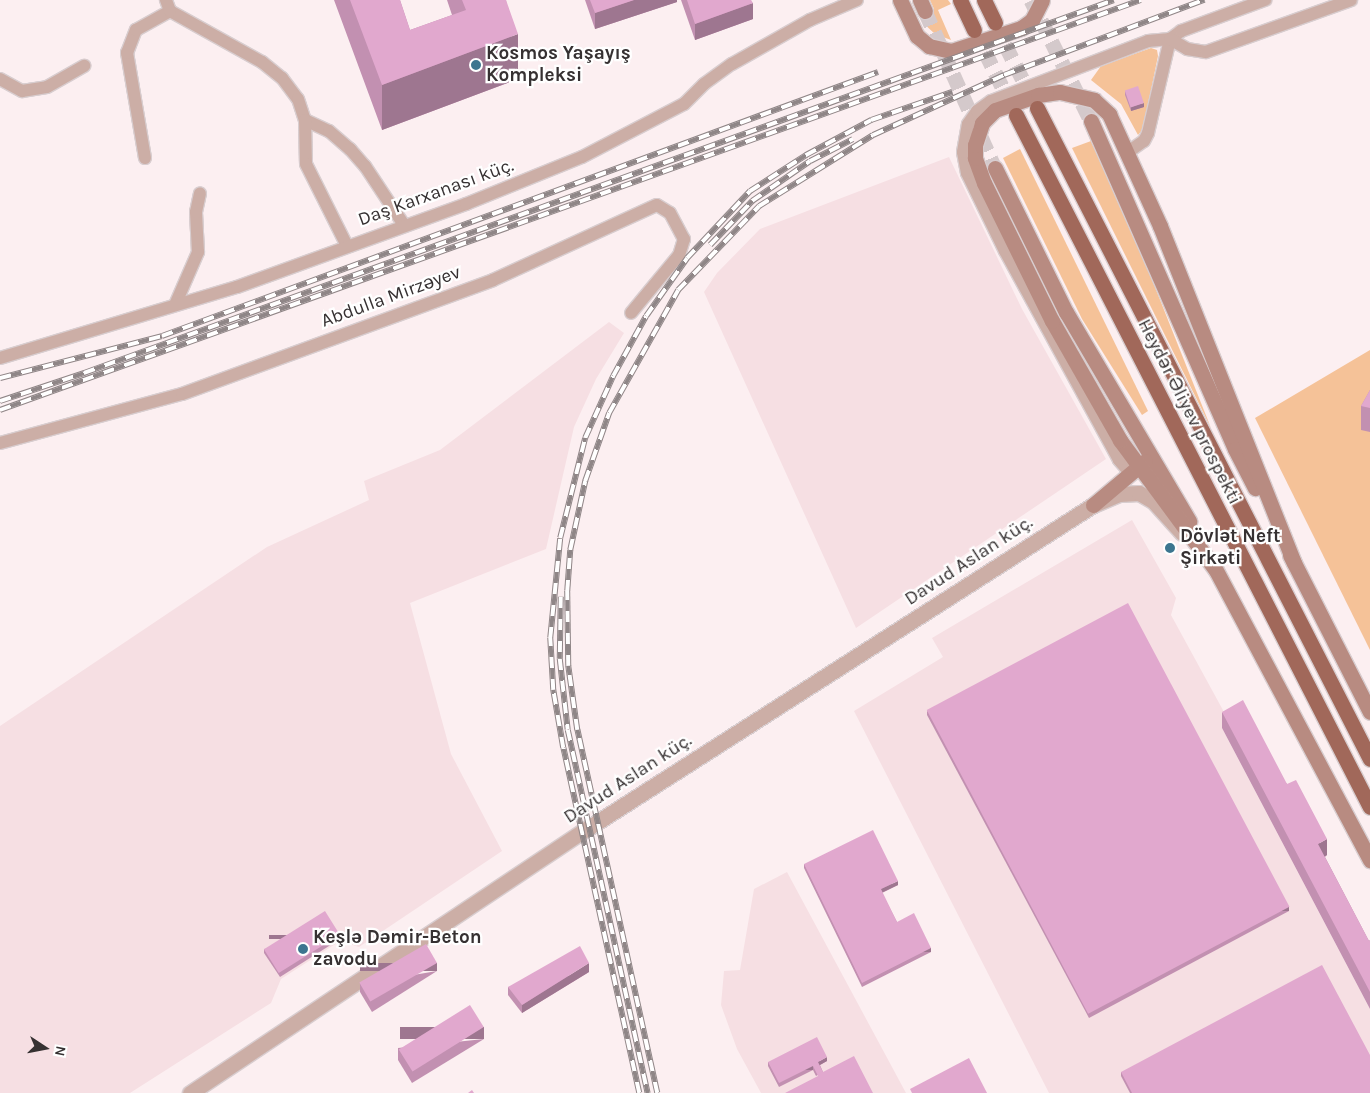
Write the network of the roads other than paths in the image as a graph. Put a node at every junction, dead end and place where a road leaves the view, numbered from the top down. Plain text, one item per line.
1 (857, 0) edge
2 (900, 0) edge
3 (960, 0) edge
4 (984, 0) edge
5 (1042, 0) edge
6 (1266, 0) edge
7 (1351, 0) edge
8 (168, 5) edge
9 (995, 23) tunnel mouth
10 (974, 30) tunnel mouth
11 (1170, 39) junction
12 (84, 66) dead end
13 (0, 79) edge
14 (1037, 108) tunnel mouth
15 (1016, 115) tunnel mouth
16 (305, 120) junction
17 (1091, 121) tunnel mouth
18 (1128, 152) junction
19 (145, 158) dead end
20 (995, 168) tunnel mouth
21 (200, 193) dead end
22 (404, 225) junction
23 (347, 246) junction
24 (175, 305) junction
25 (631, 314) dead end
26 (0, 358) edge
27 (1136, 428) junction
28 (0, 443) edge
29 (1139, 468) junction
30 (1093, 505) junction
31 (1294, 563) junction
32 (1215, 569) junction
33 (1365, 698) edge
34 (1370, 712) edge
35 (1370, 759) edge
36 (1370, 807) edge
37 (1370, 860) edge
38 (190, 1093) edge

1 - 22 street, Daş Karxanası küç.
2 - 5 main road
3 - 10 highway
4 - 9 highway
6 - 11 street
7 - 11 street
8 - 16 street
8 - 19 street
11 - 18 street
11 - 29 street
12 - 13 street
14 - 35 highway, Heydər Əliyev prospekti
15 - 36 highway, Heydər Əliyev prospekti
16 - 22 street
16 - 23 street
17 - 31 main road
18 - 29 main road
18 - 31 main road
20 - 27 main road
21 - 24 street
22 - 23 street, Daş Karxanası küç.
23 - 24 street, Daş Karxanası küç.
24 - 26 street, Daş Karxanası küç.
25 - 28 street, Abdulla Mirzəyev
27 - 29 main road
27 - 32 main road
29 - 30 main road
29 - 32 main road
30 - 32 street, Davud Aslan küç.
30 - 38 street, Davud Aslan küç.
31 - 33 main road
32 - 37 main road
33 - 34 main road

